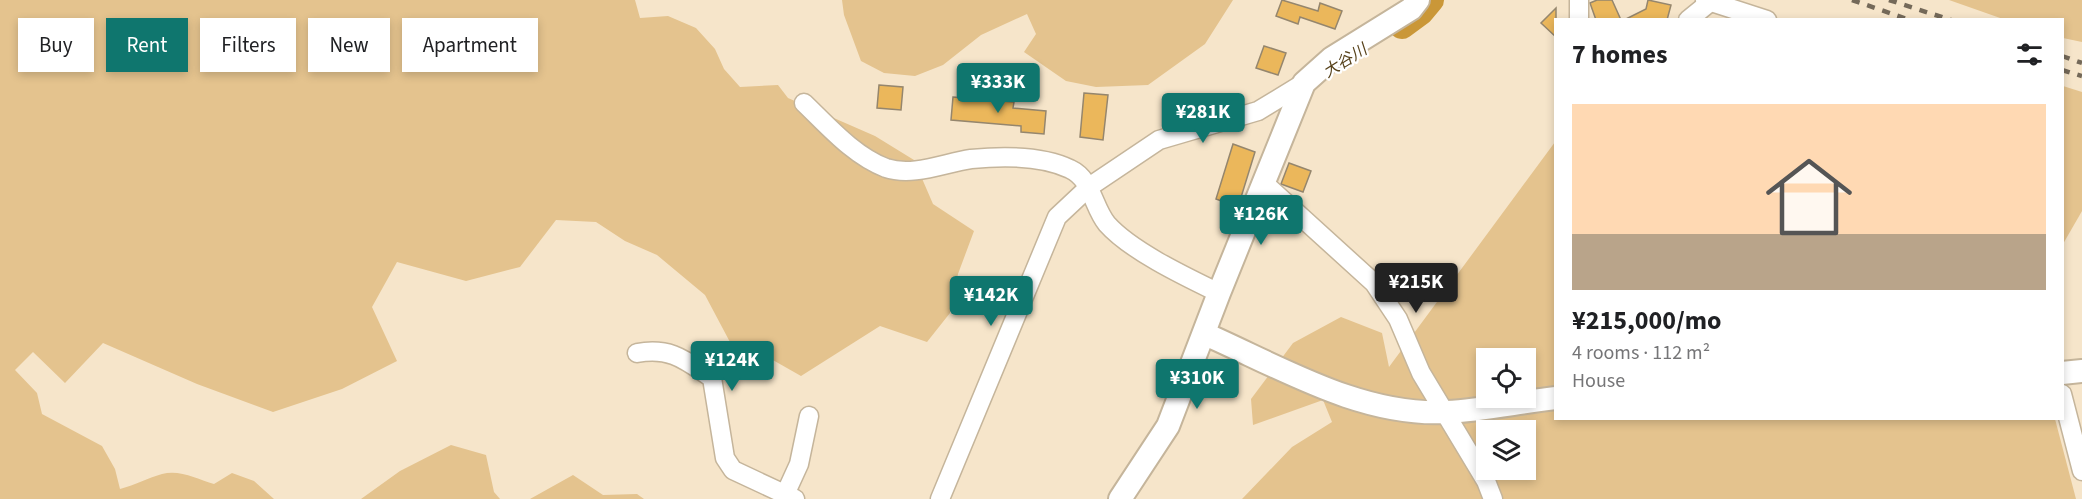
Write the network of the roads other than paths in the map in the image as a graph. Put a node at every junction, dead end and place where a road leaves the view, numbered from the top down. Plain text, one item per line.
1 (1418, 0) edge
2 (1579, 0) edge
3 (1708, 1) edge
4 (1579, 18) edge
5 (1690, 18) edge
6 (1761, 18) edge
7 (1304, 83) junction
8 (804, 103) dead end
9 (1265, 184) junction
10 (1089, 187) junction
11 (1219, 293) junction
12 (1205, 334) junction
13 (637, 353) dead end
14 (2082, 371) edge
15 (2064, 373) edge
16 (1554, 398) edge
17 (2064, 402) edge
18 (1446, 412) junction
19 (809, 416) dead end
20 (2082, 471) edge
21 (788, 497) edge
22 (940, 499) edge
23 (1120, 499) edge
24 (1493, 499) edge

1 - 7 street
2 - 4 street
3 - 5 street
3 - 6 street
7 - 9 street
7 - 10 street
8 - 10 street
9 - 11 street
9 - 18 street
10 - 11 street
10 - 22 street
11 - 12 street
12 - 18 street
12 - 23 street
13 - 21 street
14 - 15 street
16 - 18 street
17 - 20 street
18 - 24 street
19 - 21 street

